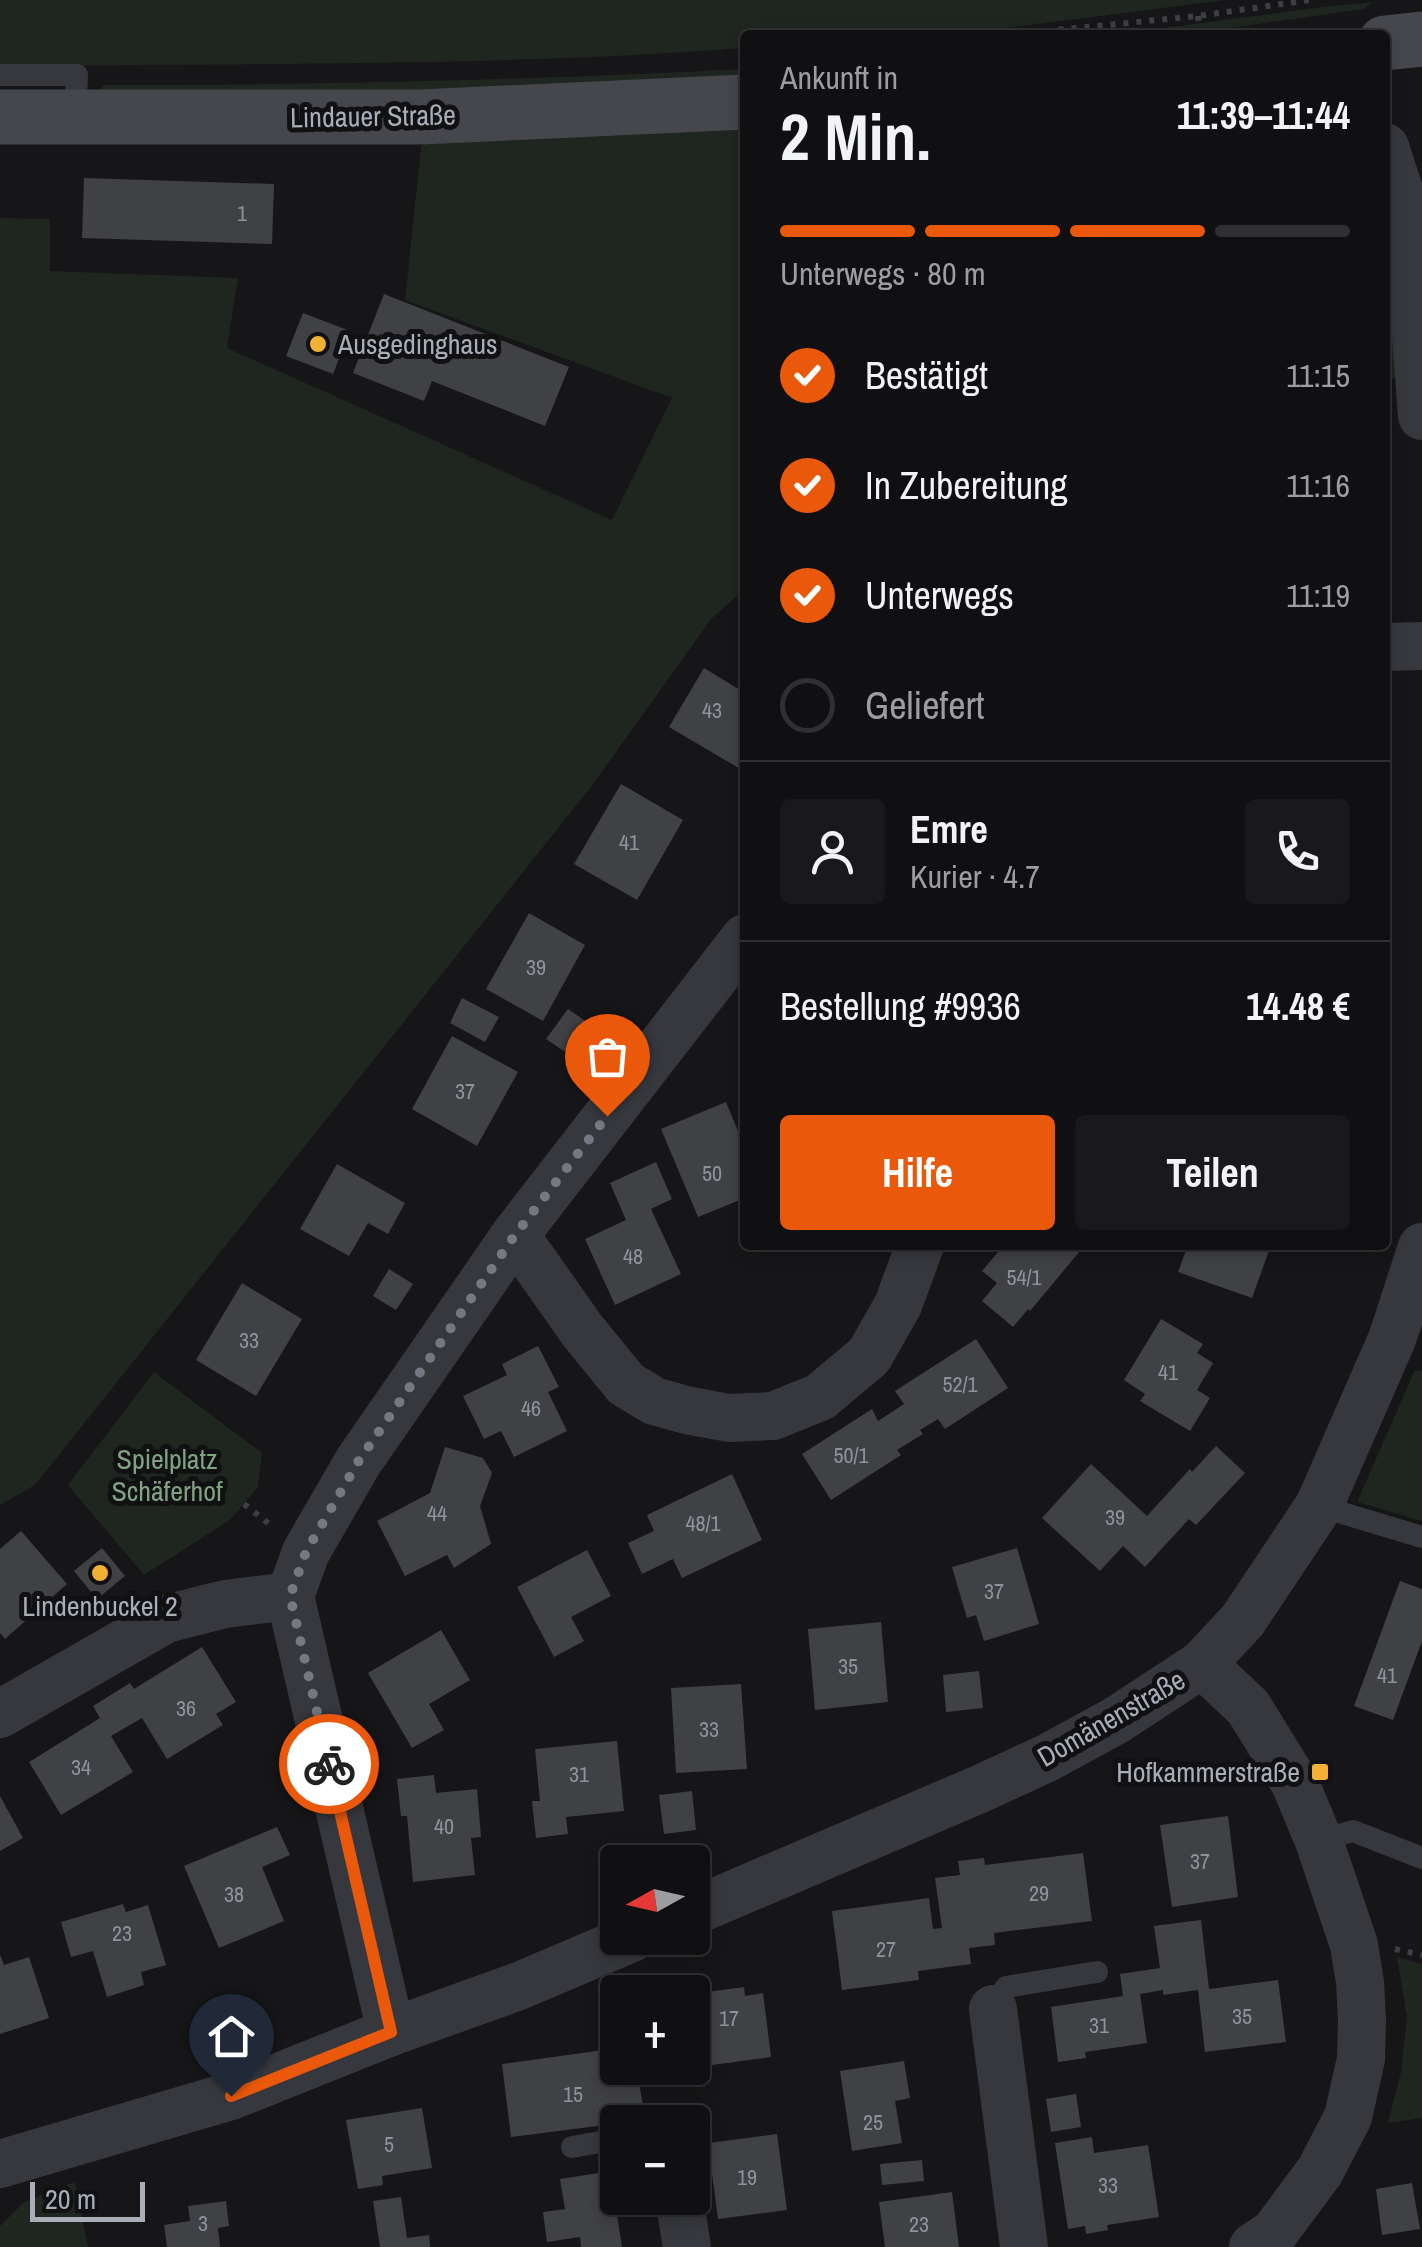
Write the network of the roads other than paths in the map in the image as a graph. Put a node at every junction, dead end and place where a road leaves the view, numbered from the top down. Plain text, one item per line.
1 (1422, 38) edge
2 (1390, 42) edge
3 (0, 75) edge
4 (740, 102) edge
5 (0, 117) edge
6 (76, 118) junction
7 (1422, 135) edge
8 (1390, 162) edge
9 (1407, 215) junction
10 (1422, 416) edge
11 (1422, 646) edge
12 (1390, 647) edge
13 (740, 944) edge
14 (515, 1235) junction
15 (1422, 1247) edge
16 (918, 1250) edge
17 (1318, 1506) junction
18 (1422, 1537) edge
19 (290, 1596) junction
20 (1202, 1664) junction
21 (0, 1714) edge
22 (1319, 1841) junction
23 (1422, 1858) edge
24 (710, 1904) edge
25 (600, 1951) edge
26 (1097, 1972) dead end
27 (993, 2008) joint
28 (391, 2032) junction
29 (600, 2142) edge
30 (572, 2147) dead end
31 (0, 2164) edge
32 (682, 2215) edge
33 (1272, 2242) edge
34 (687, 2247) edge
35 (1024, 2247) edge

1 - 2 main road
3 - 6 lane
4 - 6 main road, Lindauer Straße
5 - 6 main road, Lindauer Straße
7 - 9 street
8 - 9 street
9 - 10 street
11 - 12 street
13 - 14 street
14 - 16 street
14 - 19 street
15 - 17 street, Domänenstraße
17 - 18 lane
17 - 20 street, Domänenstraße
19 - 21 street
19 - 28 street
20 - 22 street
20 - 24 street, Domänenstraße
22 - 23 lane
22 - 33 street
25 - 28 street
26 - 27 lane
27 - 35 street
28 - 31 street
29 - 30 lane
32 - 34 street

